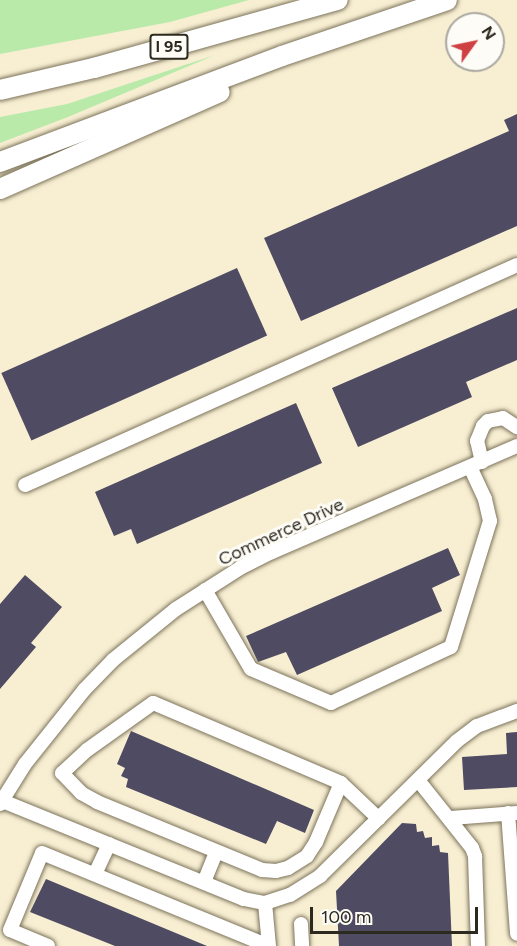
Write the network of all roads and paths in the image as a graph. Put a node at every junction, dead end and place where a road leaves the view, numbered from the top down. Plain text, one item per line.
1 (338, 0) edge
2 (447, 0) edge
3 (421, 9) junction
4 (0, 90) edge
5 (0, 162) edge
6 (0, 189) edge
7 (517, 265) edge
8 (517, 427) edge
9 (517, 446) edge
10 (476, 464) junction
11 (25, 485) dead end
12 (205, 590) junction
13 (517, 711) edge
14 (418, 780) junction
15 (341, 783) junction
16 (1, 802) edge
17 (513, 813) edge
18 (451, 818) junction
19 (380, 819) junction
20 (109, 844) junction
21 (216, 853) junction
22 (95, 874) junction
23 (204, 882) junction
24 (264, 903) junction
25 (301, 924) dead end
26 (517, 934) edge
27 (48, 946) edge
28 (269, 946) edge
29 (302, 946) edge
30 (478, 946) edge

1 - 4 highway, I 95
2 - 3 highway
3 - 5 highway
3 - 6 highway
7 - 11 street
8 - 10 street
9 - 10 street, Commerce Drive
10 - 12 street, Commerce Drive
10 - 12 street
12 - 16 street, Commerce Drive
13 - 14 street
14 - 18 street
14 - 19 street
15 - 19 street
15 - 21 street
15 - 21 street
16 - 20 street
17 - 18 street
17 - 26 street
18 - 30 street
19 - 24 street
20 - 22 street
20 - 23 street
21 - 23 street
22 - 27 street
22 - 28 street
23 - 24 street
24 - 28 street
25 - 29 street

